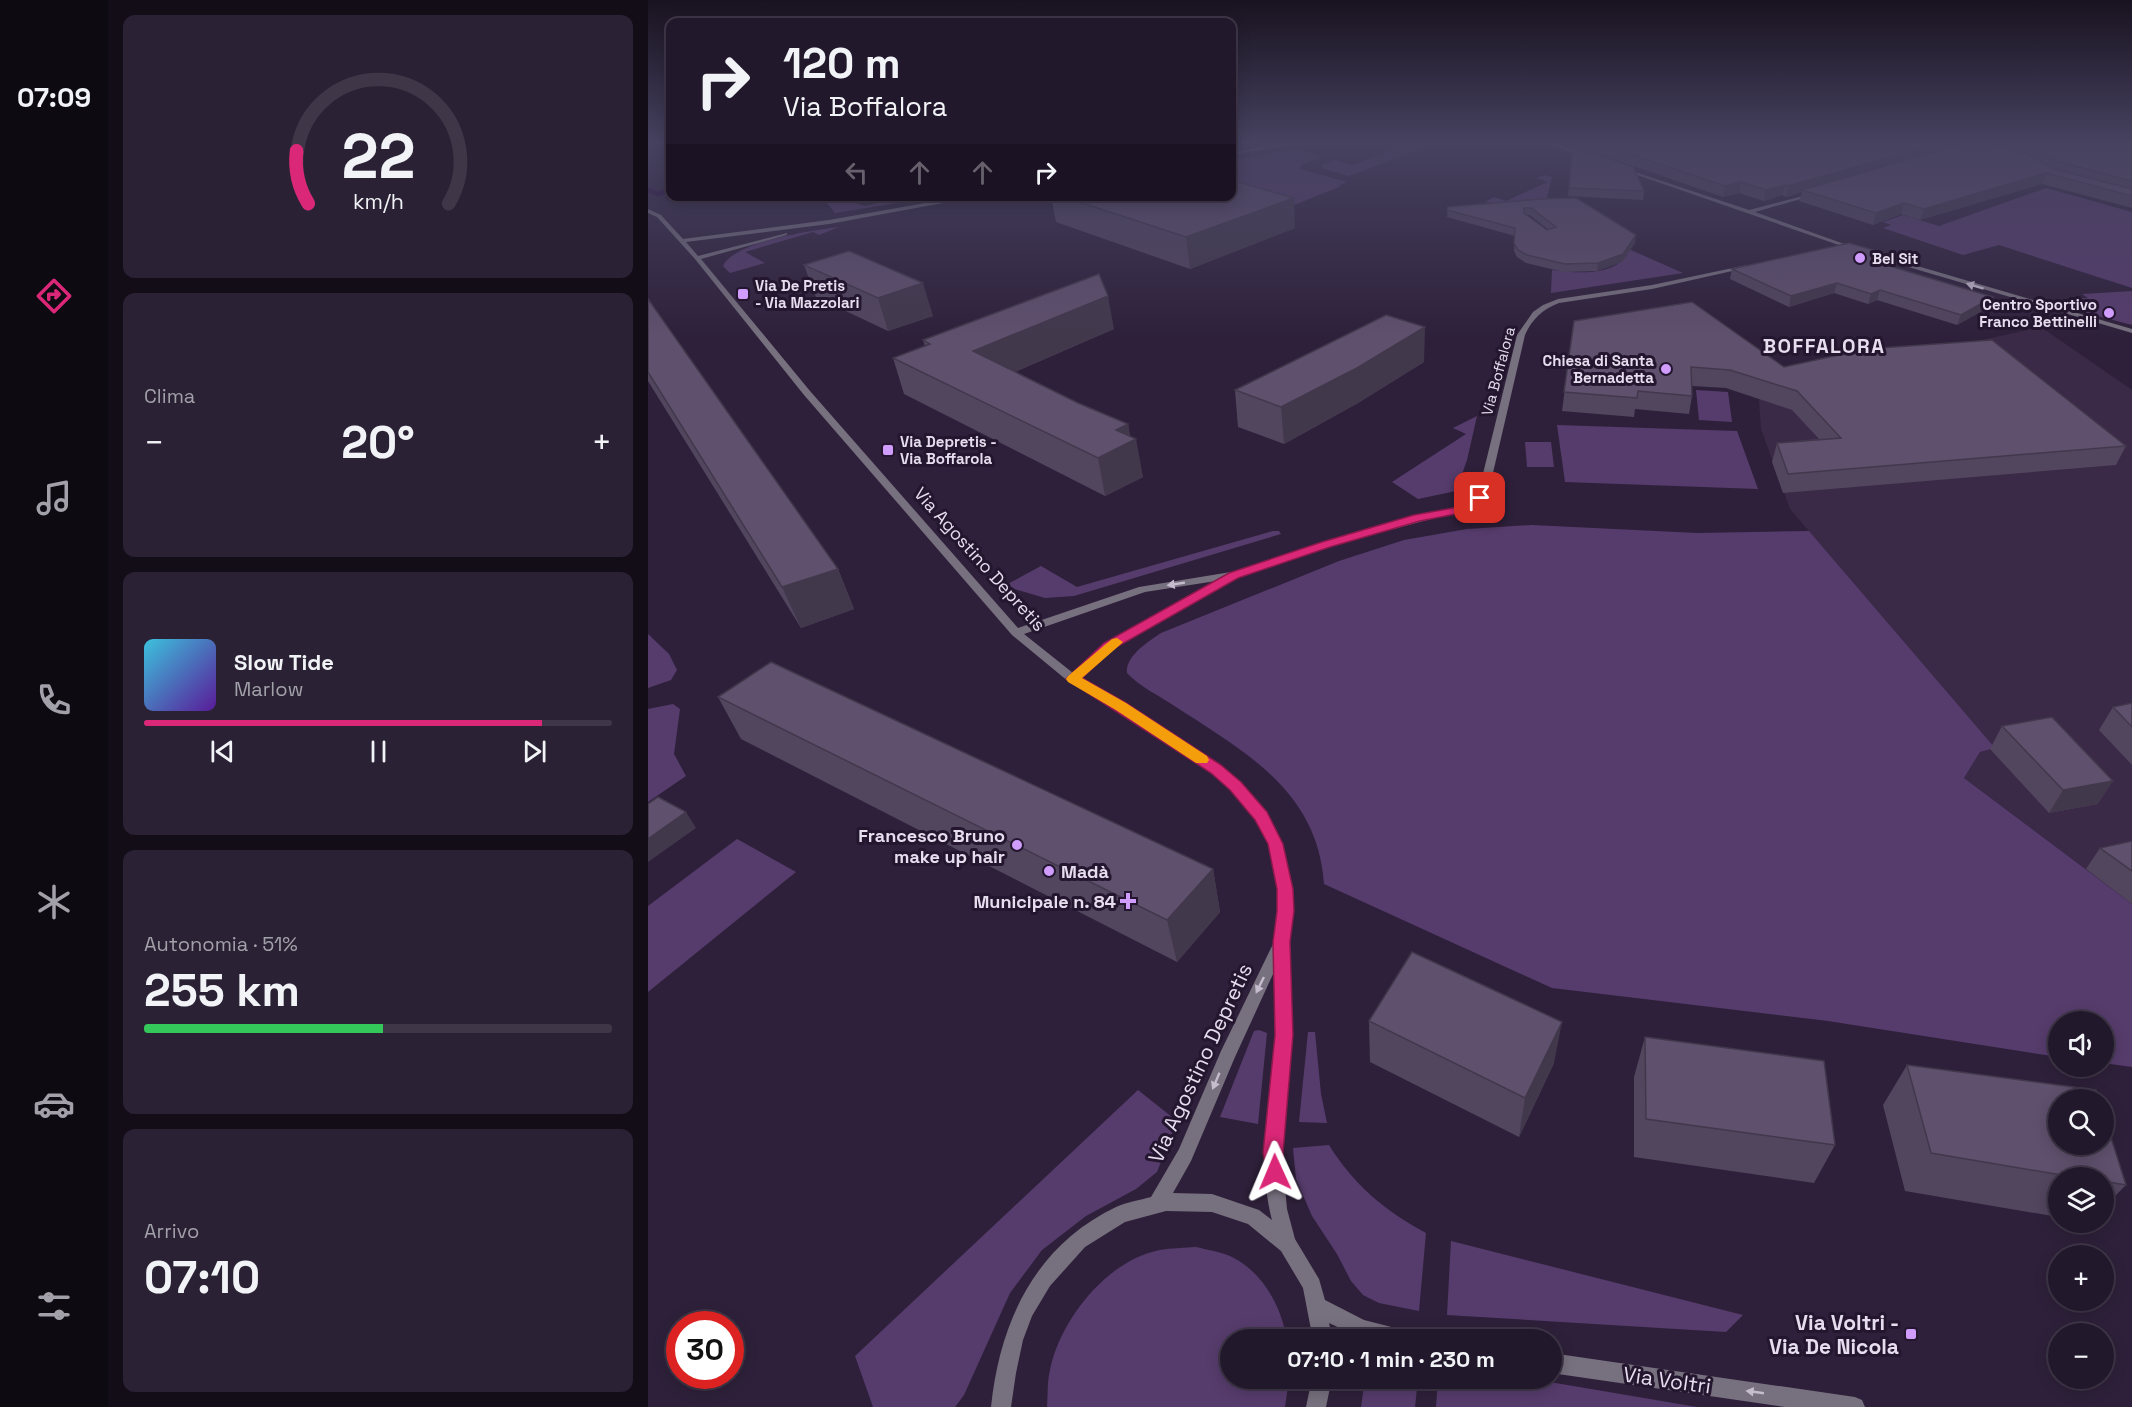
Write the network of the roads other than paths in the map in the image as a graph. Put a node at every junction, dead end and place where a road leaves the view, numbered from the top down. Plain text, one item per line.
1 (911, 208) edge
2 (1736, 208) edge
3 (1763, 208) edge
4 (648, 211) edge
5 (1748, 212) junction
6 (829, 222) junction
7 (680, 241) junction
8 (1846, 246) junction
9 (1832, 249) edge
10 (1866, 252) edge
11 (1876, 255) edge
12 (697, 258) junction
13 (1754, 266) edge
14 (2132, 331) edge
15 (1233, 575) junction
16 (1016, 633) junction
17 (1073, 679) junction
18 (1281, 942) junction
19 (1158, 1202) junction
20 (1287, 1243) junction
21 (1319, 1307) junction
22 (1322, 1329) edge
23 (1362, 1329) edge
24 (1562, 1364) edge
25 (1320, 1389) edge
26 (1001, 1407) edge
27 (1316, 1407) edge
28 (1854, 1407) edge

1 - 6 street
2 - 5 street
3 - 5 street
4 - 7 street, Via Agostino Depretis
5 - 8 street
6 - 7 street
6 - 12 street
7 - 12 street, Via Agostino Depretis
8 - 9 street
8 - 10 street
14 -> 11 street
12 - 16 street, Via Agostino Depretis
13 - 15 street, Via Boffalora
15 -> 16 street, Via Boffalora
15 - 17 street, Via Boffalora
16 - 17 street, Via Agostino Depretis
17 - 18 street, Via Agostino Depretis
18 -> 19 street, Via Agostino Depretis
18 - 20 street, Via Agostino Depretis
19 - 20 street
19 - 26 street
20 - 21 street
21 - 22 street
21 - 23 street
28 -> 24 street, Via Voltri
25 - 27 street

